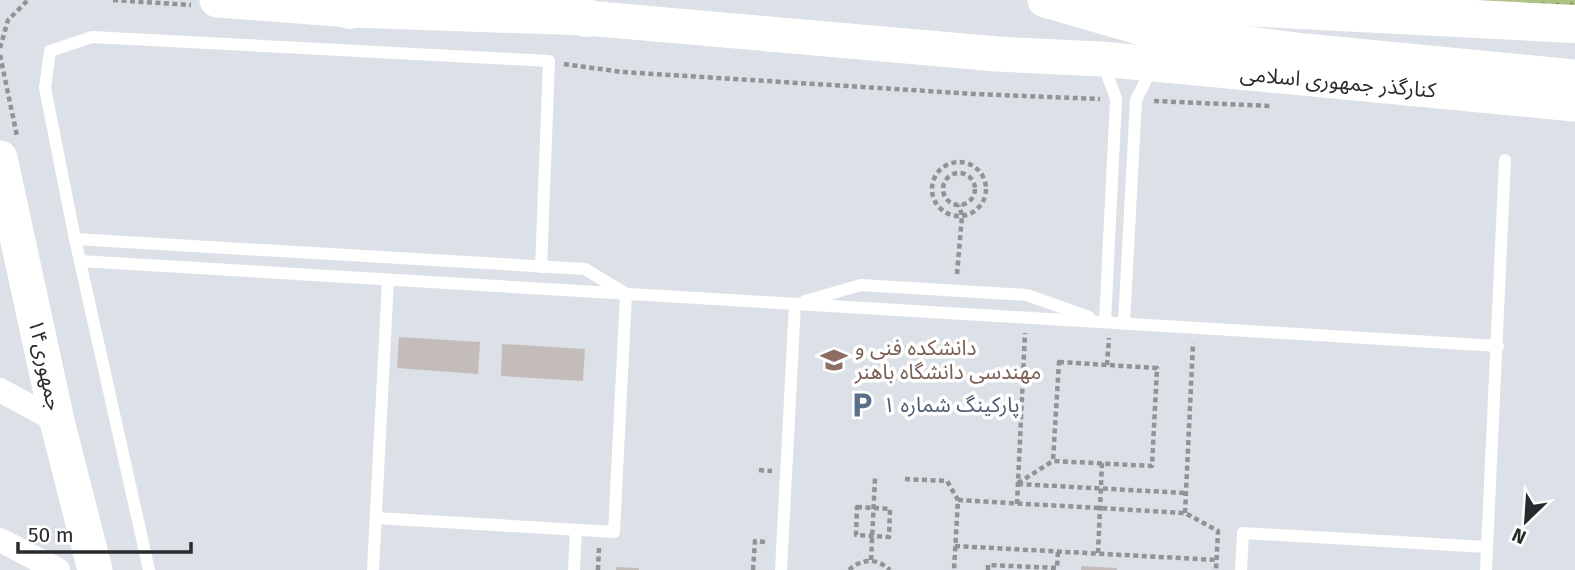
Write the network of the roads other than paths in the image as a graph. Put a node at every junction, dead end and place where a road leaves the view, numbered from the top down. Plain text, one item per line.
1 (217, 0) edge
2 (546, 0) edge
3 (1045, 0) edge
4 (1103, 0) edge
5 (341, 5) edge
6 (587, 18) junction
7 (1575, 24) edge
8 (1101, 59) junction
9 (1154, 64) junction
10 (1575, 77) edge
11 (1575, 104) edge
12 (1505, 160) dead end
13 (1, 164) edge
14 (75, 239) junction
15 (80, 261) junction
16 (541, 267) junction
17 (388, 280) junction
18 (626, 294) junction
19 (795, 304) junction
20 (1107, 323) junction
21 (1124, 324) junction
22 (1498, 346) junction
23 (0, 390) edge
24 (57, 421) junction
25 (376, 518) junction
26 (576, 530) junction
27 (0, 540) edge
28 (1487, 547) junction
29 (58, 570) edge
30 (94, 570) edge
31 (149, 570) edge
32 (373, 570) edge
33 (574, 570) edge
34 (781, 570) edge
35 (1241, 570) edge
36 (1486, 570) edge

1 - 5 street, کنارگذر جمهوری اسلامی
2 - 6 main road
3 - 10 street
4 - 7 main road
5 - 6 street, کنارگذر جمهوری اسلامی
6 - 8 street, کنارگذر جمهوری اسلامی
8 - 9 street, کنارگذر جمهوری اسلامی
8 - 20 lane
9 - 11 street, کنارگذر جمهوری اسلامی
9 - 21 lane
12 - 22 lane
13 - 24 street, جمهوری۱۴
14 - 15 lane
14 - 16 lane
14 - 16 lane
15 - 17 lane
15 - 31 lane
16 - 18 lane
17 - 18 lane
17 - 25 lane
18 - 19 lane
18 - 26 lane
19 - 20 lane
19 - 20 lane
19 - 34 lane
20 - 21 lane
21 - 22 lane
22 - 28 lane
23 - 24 street
24 - 30 street, جمهوری۱۴
25 - 26 lane
25 - 32 lane
26 - 33 lane
27 - 29 street
28 - 35 lane
28 - 36 lane

